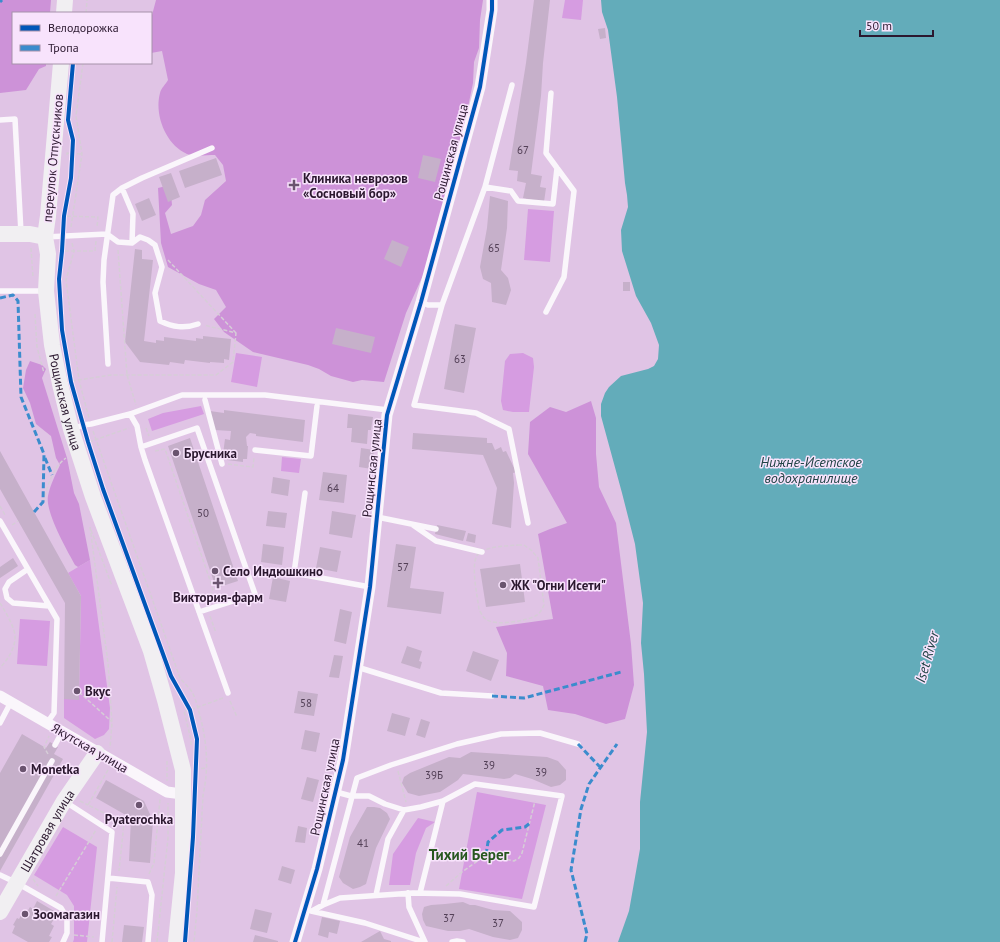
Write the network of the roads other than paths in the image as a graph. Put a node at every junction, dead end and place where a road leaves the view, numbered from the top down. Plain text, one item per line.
1 (65, 0) edge
2 (492, 0) edge
3 (64, 12) edge
4 (61, 64) edge
5 (512, 86) dead end
6 (551, 93) dead end
7 (0, 120) edge
8 (212, 148) dead end
9 (557, 168) junction
10 (485, 187) junction
11 (122, 188) junction
12 (0, 234) edge
13 (21, 234) junction
14 (107, 234) junction
15 (45, 237) junction
16 (132, 243) junction
17 (57, 254) joint
18 (0, 291) edge
19 (46, 291) junction
20 (421, 302) junction
21 (442, 305) junction
22 (546, 312) dead end
23 (198, 324) road end
24 (108, 364) dead end
25 (205, 400) dead end
26 (316, 406) dead end
27 (388, 410) junction
28 (130, 414) junction
29 (77, 427) junction
30 (141, 448) junction
31 (255, 450) road end
32 (222, 464) road end
33 (305, 493) dead end
34 (378, 517) junction
35 (0, 521) edge
36 (528, 523) dead end
37 (413, 524) junction
38 (436, 529) dead end
39 (482, 552) road end
40 (28, 569) junction
41 (370, 587) junction
42 (49, 606) junction
43 (200, 612) junction
44 (357, 667) junction
45 (228, 693) dead end
46 (0, 696) edge
47 (492, 696) dead end
48 (11, 702) junction
49 (0, 723) edge
50 (47, 723) junction
51 (62, 732) junction
52 (578, 744) dead end
53 (55, 745) dead end
54 (104, 759) junction
55 (52, 761) dead end
56 (336, 792) junction
57 (182, 794) junction
58 (351, 796) junction
59 (64, 801) junction
60 (443, 801) junction
61 (406, 810) junction
62 (0, 854) edge
63 (0, 875) edge
64 (23, 878) junction
65 (108, 878) junction
66 (408, 893) junction
67 (420, 893) junction
68 (376, 895) junction
69 (323, 905) junction
70 (308, 910) junction
71 (0, 912) edge
72 (102, 940) edge
73 (63, 942) edge
74 (148, 942) edge
75 (176, 942) edge
76 (295, 942) edge
77 (421, 942) edge
78 (452, 942) edge
79 (462, 942) edge

1 - 3 street
2 - 20 street, Рощинская улица
4 - 15 street, переулок Отпускников
5 - 10 lane
6 - 9 lane
7 - 13 lane
8 - 11 lane
9 - 10 lane
9 - 22 lane
10 - 21 lane
11 - 14 lane
11 - 16 lane
12 - 13 street
13 - 15 street
14 - 15 lane
14 - 16 lane
14 - 24 lane
15 - 17 street, переулок Отпускников
16 - 23 lane
17 - 19 street, Рощинская улица
18 - 19 lane
19 - 29 street, Рощинская улица
20 - 21 lane
20 - 27 street, Рощинская улица
21 - 36 lane
25 - 32 lane
26 - 31 lane
27 - 28 lane
27 - 34 street, Рощинская улица
28 - 29 lane
28 - 30 lane
29 - 57 street, Рощинская улица
30 - 43 lane
30 - 43 lane
33 - 41 lane
34 - 37 lane
34 - 41 street, Рощинская улица
35 - 40 lane
37 - 38 lane
37 - 39 lane
40 - 42 lane
40 - 42 lane
41 - 44 street, Рощинская улица
42 - 50 lane
43 - 45 lane
44 - 47 lane
44 - 56 street, Рощинская улица
46 - 48 street, Якутская улица
48 - 49 lane
48 - 50 street, Якутская улица
50 - 51 street, Якутская улица
51 - 53 lane
51 - 54 street, Якутская улица
52 - 58 lane
54 - 57 street, Якутская улица
54 - 59 street, Шатровая улица
55 - 62 lane
56 - 58 lane
56 - 70 street, Рощинская улица
57 - 75 street, Рощинская улица
58 - 61 lane
58 - 69 lane
59 - 64 street, Шатровая улица
59 - 65 lane
60 - 61 lane
60 - 67 lane
60 - 67 lane
61 - 68 lane
63 - 64 lane
64 - 71 street, Шатровая улица
64 - 73 lane
65 - 72 lane
65 - 74 lane
66 - 67 lane
66 - 68 lane
66 - 77 lane
68 - 69 lane
69 - 70 lane
70 - 76 street, Рощинская улица
70 - 77 lane
78 - 79 lane

